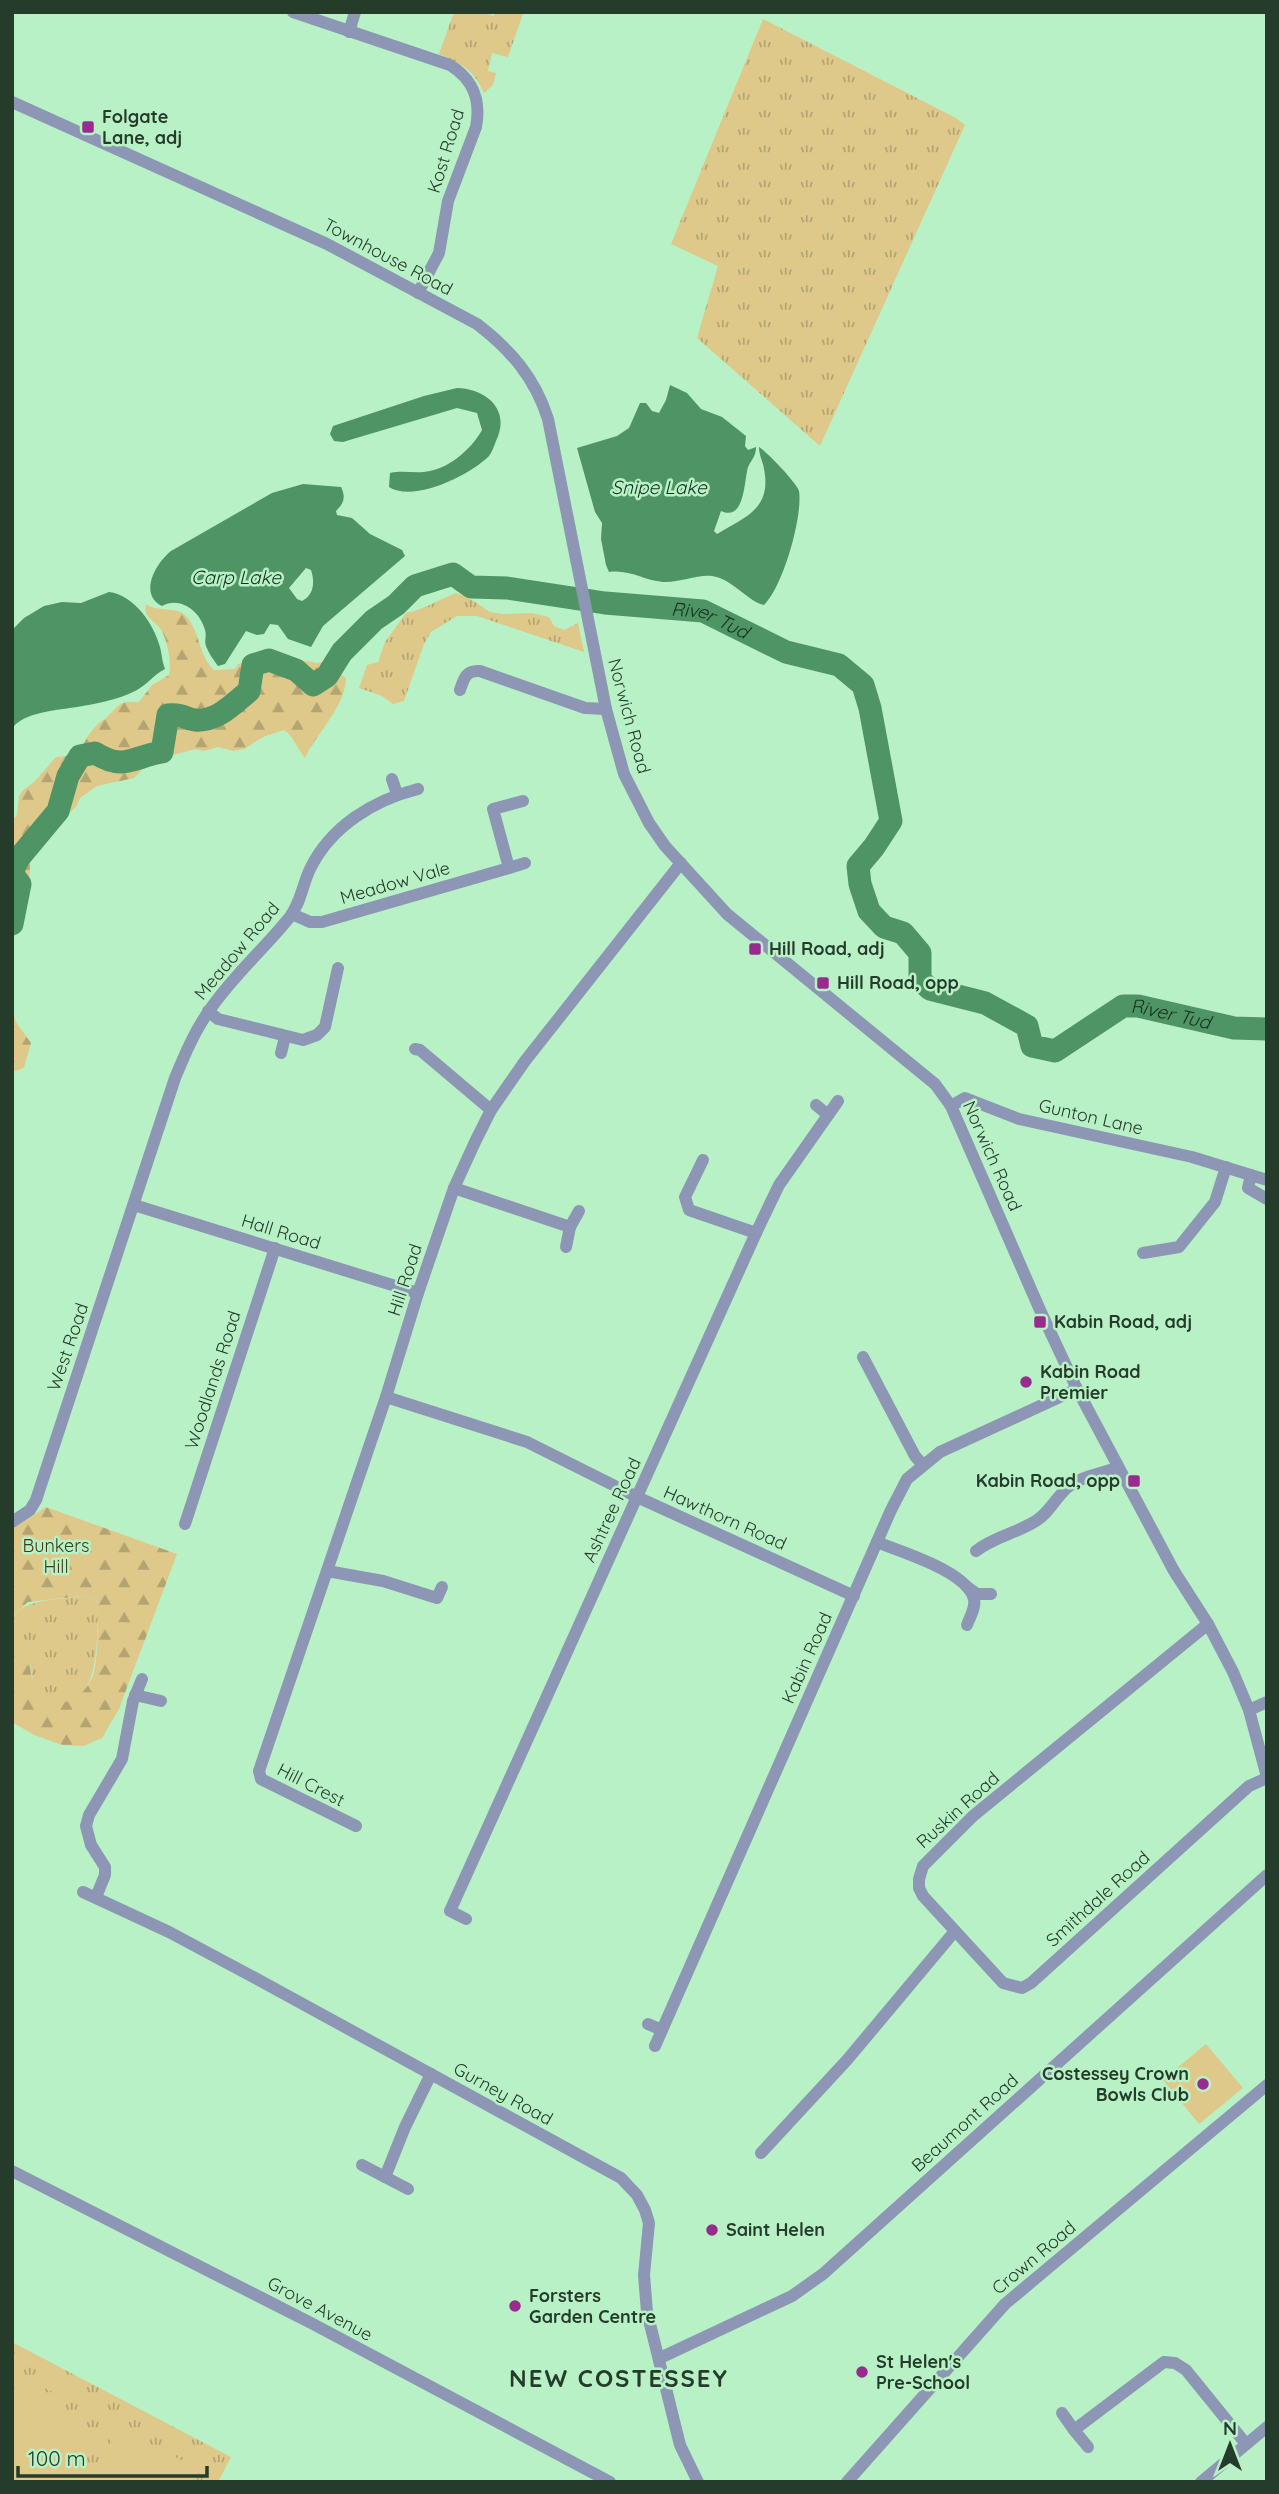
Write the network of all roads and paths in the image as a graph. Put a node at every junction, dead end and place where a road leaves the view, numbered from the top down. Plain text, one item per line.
1 (293, 12) edge
2 (355, 12) edge
3 (349, 32) junction
4 (12, 102) edge
5 (418, 293) junction
6 (581, 590) joint
7 (460, 690) dead end
8 (606, 709) junction
9 (392, 779) dead end
10 (418, 789) dead end
11 (397, 794) junction
12 (489, 794) dead end
13 (523, 801) dead end
14 (493, 809) junction
15 (525, 863) dead end
16 (681, 863) junction
17 (509, 868) junction
18 (292, 914) junction
19 (338, 968) dead end
20 (208, 1012) junction
21 (285, 1037) junction
22 (415, 1049) dead end
23 (281, 1053) dead end
24 (838, 1101) dead end
25 (816, 1105) dead end
26 (951, 1106) junction
27 (491, 1110) junction
28 (828, 1115) junction
29 (703, 1160) dead end
30 (1226, 1167) junction
31 (1251, 1174) junction
32 (1267, 1180) edge
33 (454, 1188) junction
34 (1267, 1199) edge
35 (134, 1205) junction
36 (579, 1211) dead end
37 (570, 1227) junction
38 (756, 1233) junction
39 (566, 1247) dead end
40 (275, 1248) junction
41 (1143, 1253) dead end
42 (418, 1293) junction
43 (863, 1357) dead end
44 (1077, 1389) junction
45 (386, 1397) junction
46 (922, 1464) junction
47 (1118, 1467) junction
48 (637, 1497) junction
49 (12, 1522) edge
50 (185, 1524) dead end
51 (877, 1542) junction
52 (976, 1551) dead end
53 (327, 1571) junction
54 (967, 1586) junction
55 (442, 1587) dead end
56 (991, 1594) dead end
57 (854, 1596) junction
58 (1208, 1624) junction
59 (967, 1625) dead end
60 (142, 1679) dead end
61 (135, 1695) junction
62 (161, 1701) dead end
63 (1267, 1702) edge
64 (1249, 1710) junction
65 (248, 1756) dead end
66 (262, 1760) junction
67 (1267, 1778) edge
68 (261, 1779) joint
69 (348, 1827) dead end
70 (1267, 1875) edge
71 (83, 1892) dead end
72 (96, 1897) junction
73 (466, 1919) dead end
74 (955, 1931) junction
75 (648, 2024) dead end
76 (662, 2030) junction
77 (655, 2046) dead end
78 (430, 2074) junction
79 (1267, 2085) edge
80 (761, 2153) dead end
81 (362, 2165) dead end
82 (12, 2171) edge
83 (385, 2177) junction
84 (408, 2189) dead end
85 (660, 2358) junction
86 (1062, 2413) dead end
87 (1267, 2427) edge
88 (1074, 2430) junction
89 (1246, 2444) junction
90 (1088, 2447) dead end
91 (610, 2482) edge
92 (698, 2482) edge
93 (847, 2482) edge
94 (1201, 2482) edge

1 - 3 street, Kost Road
2 - 3 street
3 - 5 street, Kost Road
4 - 5 street, Townhouse Road
5 - 6 street, Townhouse Road
6 - 8 street, Norwich Road
7 - 8 street
8 - 16 street, Norwich Road
9 - 11 street
10 - 11 street, Meadow Road
11 - 18 street, Meadow Road
12 - 14 street
13 - 14 street
14 - 17 street
15 - 17 street, Meadow Vale
16 - 26 street, Norwich Road
16 - 27 street, Hill Road
17 - 18 street, Meadow Vale
18 - 20 street, Meadow Road
19 - 21 street
20 - 21 street
20 - 35 street, Meadow Road
21 - 23 street
22 - 27 street
24 - 28 street, Ashtree Road
25 - 28 street
26 - 30 street, Gunton Lane
26 - 44 street, Norwich Road
27 - 33 street, Hill Road
28 - 38 street, Ashtree Road
29 - 38 street
30 - 31 street, Gunton Lane
30 - 41 street
31 - 32 street, Gunton Lane
31 - 34 street
33 - 37 street
33 - 42 street, Hill Road
35 - 40 street, Hall Road
35 - 49 street, West Road
36 - 37 street
37 - 39 street
38 - 48 street, Ashtree Road
40 - 42 street, Hall Road
40 - 50 street, Woodlands Road
42 - 45 street, Hill Road
43 - 46 street
44 - 46 street, Kabin Road
44 - 47 street, Norwich Road
45 - 48 street, Hawthorn Road
45 - 53 street, Hill Road
46 - 51 street, Kabin Road
47 - 52 street
47 - 58 street, Norwich Road
48 - 57 street, Hawthorn Road
48 - 73 street, Ashtree Road
51 - 54 street
51 - 57 street, Kabin Road
53 - 55 street
53 - 66 street, Hill Road
54 - 56 street
54 - 59 street
57 - 76 street, Kabin Road
58 - 64 street, Norwich Road
58 - 74 street, Ruskin Road
60 - 61 street
61 - 62 street
61 - 72 street
63 - 64 street
64 - 67 street, Norwich Road
65 - 66 street
66 - 68 street, Hill Road
67 - 74 street, Smithdale Road
68 - 69 street, Hill Crest
70 - 85 street, Beaumont Road
71 - 72 street, Gurney Road
72 - 78 street, Gurney Road
74 - 80 street
75 - 76 street
76 - 77 street, Kabin Road
78 - 83 street
78 - 85 street, Gurney Road
79 - 93 street, Crown Road
81 - 83 street
82 - 91 street, Grove Avenue
83 - 84 street
85 - 92 street, Gurney Road
86 - 88 street
87 - 89 street
88 - 89 street
88 - 90 street
89 - 94 street

